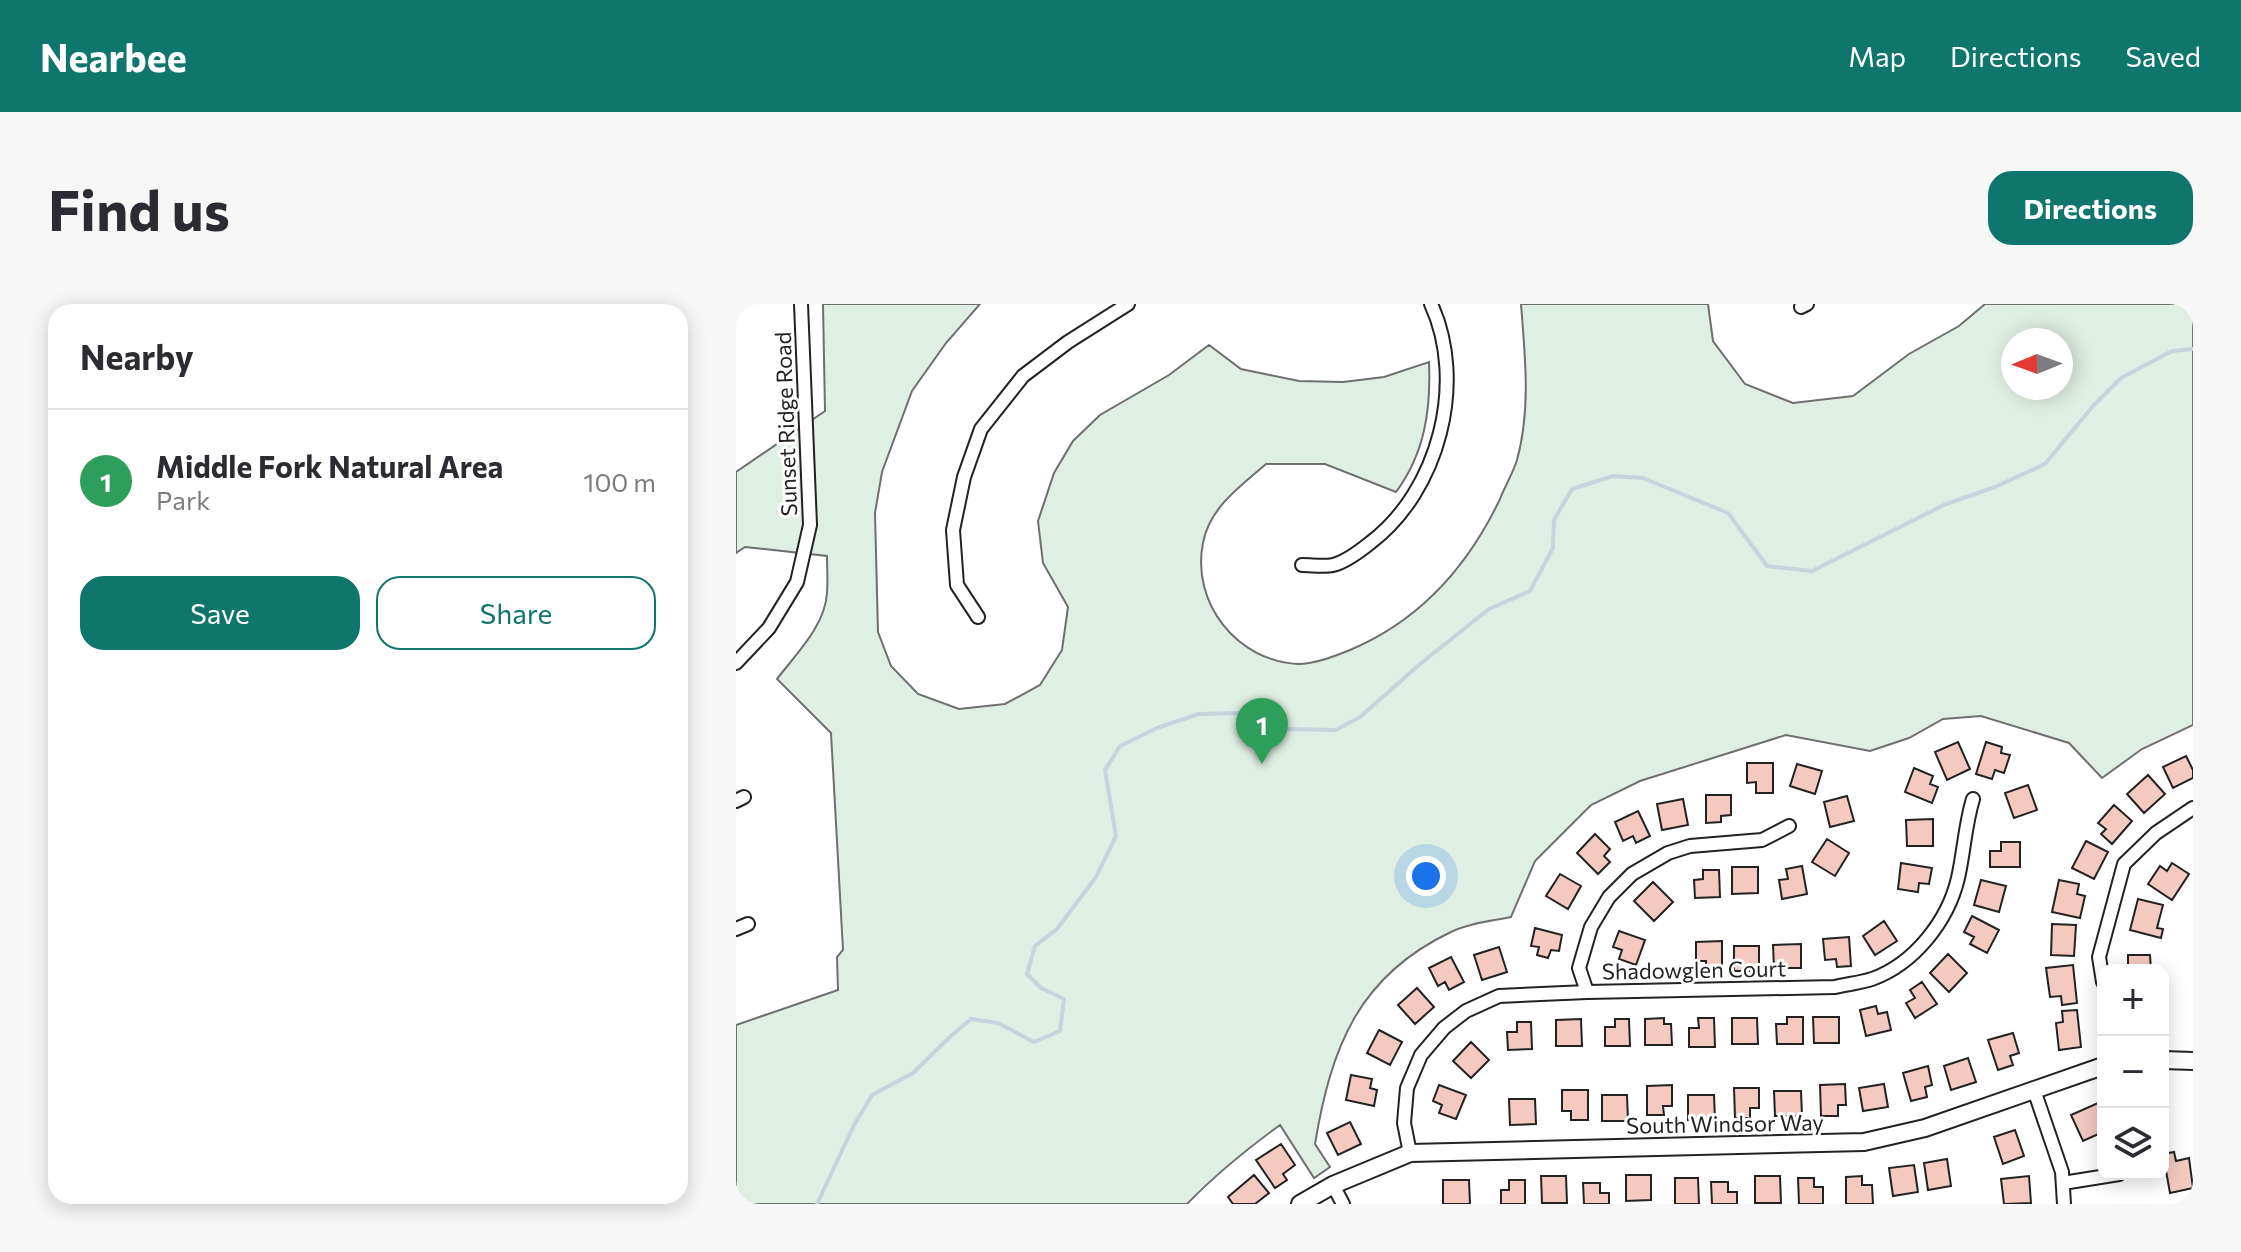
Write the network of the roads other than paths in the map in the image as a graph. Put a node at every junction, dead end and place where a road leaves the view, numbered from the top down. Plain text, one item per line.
1 (801, 304) edge
2 (1128, 304) edge
3 (1431, 304) edge
4 (1302, 565) dead end
5 (978, 617) dead end
6 (736, 663) edge
7 (1973, 799) dead end
8 (2193, 808) edge
9 (1789, 826) dead end
10 (2100, 964) edge
11 (1587, 992) junction
12 (2169, 1060) edge
13 (2193, 1061) edge
14 (2097, 1068) edge
15 (2034, 1090) junction
16 (1410, 1153) junction
17 (2097, 1178) edge
18 (2063, 1183) junction
19 (1333, 1185) junction
20 (1300, 1204) edge
21 (1343, 1204) edge
22 (2064, 1204) edge

1 - 6 street, Sunset Ridge Road
2 - 5 street
3 - 4 street
7 - 11 street, Shadowglen Court
8 - 10 street
9 - 11 street
11 - 16 street, Shadowglen Court
12 - 13 street
14 - 15 street, South Windsor Way
15 - 16 street, South Windsor Way
15 - 18 street
16 - 19 street
17 - 18 street
18 - 22 street
19 - 20 street
19 - 21 street

